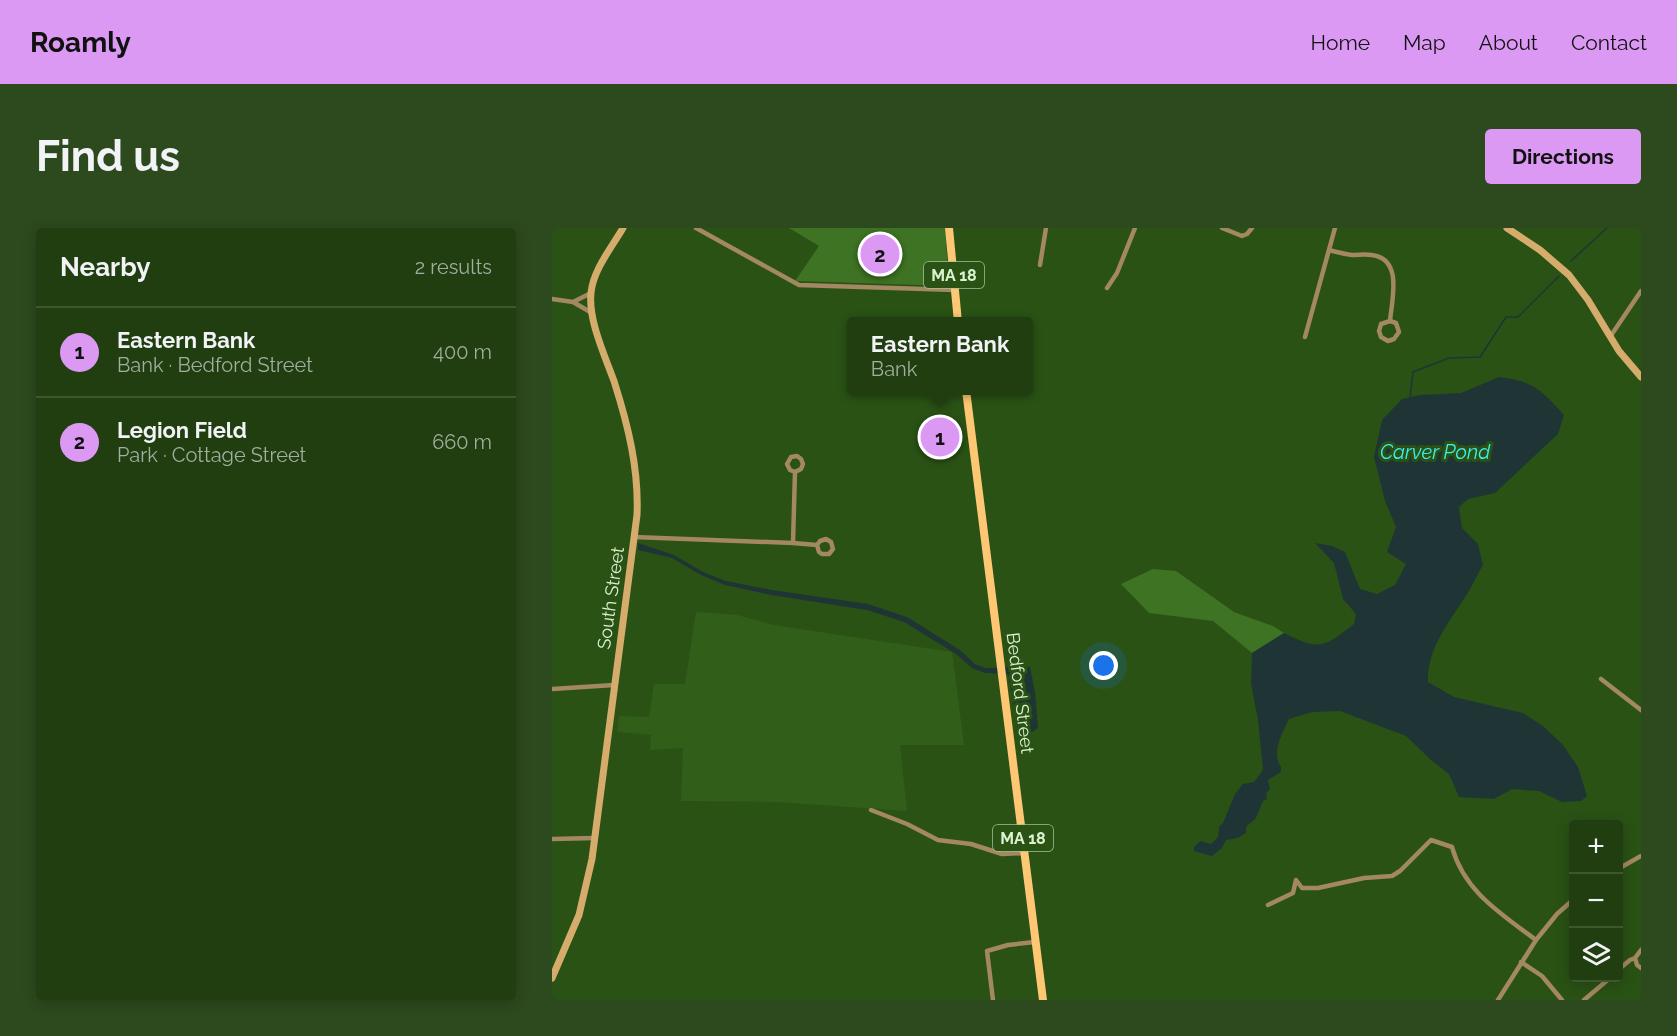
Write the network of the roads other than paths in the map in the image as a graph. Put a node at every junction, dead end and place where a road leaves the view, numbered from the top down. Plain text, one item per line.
1 (623, 228) edge
2 (696, 228) edge
3 (949, 228) edge
4 (1046, 228) edge
5 (1135, 228) edge
6 (1221, 228) edge
7 (1252, 228) edge
8 (1335, 228) edge
9 (1507, 228) edge
10 (1329, 250) junction
11 (1040, 265) dead end
12 (1107, 288) dead end
13 (955, 290) junction
14 (1641, 291) edge
15 (591, 293) junction
16 (552, 299) edge
17 (573, 302) junction
18 (592, 313) junction
19 (958, 317) edge
20 (1390, 321) junction
21 (1610, 336) junction
22 (1305, 337) dead end
23 (1641, 377) edge
24 (967, 395) edge
25 (795, 472) dead end
26 (634, 537) junction
27 (793, 543) junction
28 (818, 545) dead end
29 (1601, 679) dead end
30 (614, 685) junction
31 (552, 689) edge
32 (1641, 710) edge
33 (871, 810) dead end
34 (595, 837) junction
35 (552, 839) edge
36 (1025, 853) junction
37 (1641, 856) edge
38 (1623, 866) edge
39 (1569, 903) edge
40 (1268, 905) dead end
41 (1536, 940) junction
42 (1036, 942) junction
43 (1641, 950) edge
44 (1635, 958) junction
45 (1521, 962) junction
46 (1623, 966) edge
47 (1641, 968) edge
48 (552, 978) edge
49 (1605, 982) edge
50 (993, 1000) edge
51 (1043, 1000) edge
52 (1498, 1000) edge
53 (1562, 1000) edge
54 (1584, 1000) edge

1 - 15 street, South Street
2 - 13 street
3 - 13 main road, MA 18
4 - 11 street
5 - 12 street
6 - 7 street
8 - 10 street
9 - 21 street
10 - 20 street
10 - 22 street
13 - 19 main road, MA 18
14 - 21 street
15 - 17 street
15 - 18 street, South Street
16 - 17 street
17 - 18 street
18 - 26 street, South Street
20 - 20 street
21 - 23 street
24 - 36 main road, Bedford Street / MA 18
25 - 27 street
26 - 27 street
26 - 30 street, South Street
27 - 28 street
29 - 32 street
30 - 31 street
30 - 34 street, South Street
33 - 36 street
34 - 35 street
34 - 48 street, South Street
36 - 42 main road, Bedford Street / MA 18
37 - 38 street
39 - 41 street
40 - 41 street
41 - 45 street
42 - 50 street
42 - 51 main road, Bedford Street / MA 18
43 - 44 street
44 - 46 street
44 - 47 street
45 - 52 street
45 - 53 street
49 - 54 street

